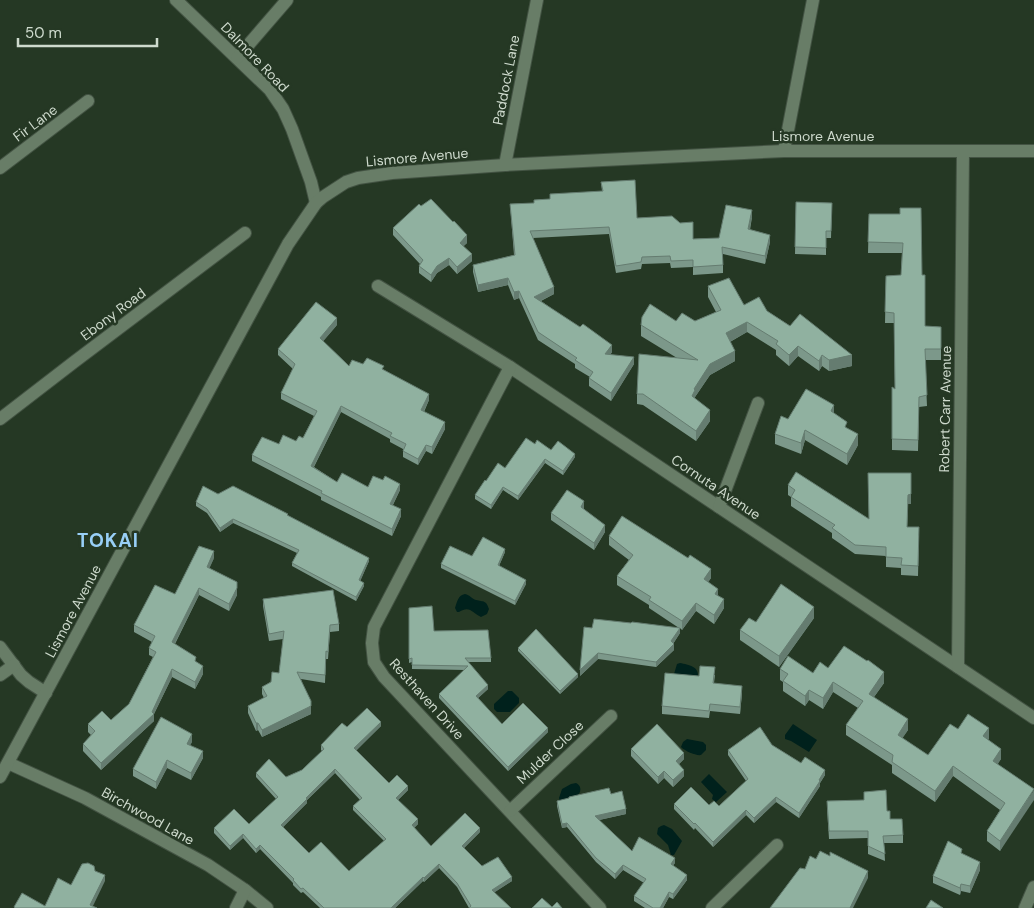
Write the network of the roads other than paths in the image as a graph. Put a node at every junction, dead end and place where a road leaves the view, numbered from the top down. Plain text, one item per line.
1 (176, 0) edge
2 (287, 0) edge
3 (537, 0) edge
4 (813, 0) edge
5 (237, 58) junction
6 (88, 101) dead end
7 (784, 151) junction
8 (963, 151) junction
9 (1034, 151) edge
10 (505, 165) junction
11 (0, 168) edge
12 (316, 203) junction
13 (245, 233) dead end
14 (378, 286) dead end
15 (510, 367) junction
16 (758, 403) dead end
17 (0, 419) edge
18 (719, 507) junction
19 (0, 647) edge
20 (14, 664) junction
21 (958, 667) junction
22 (0, 675) edge
23 (46, 693) junction
24 (611, 716) dead end
25 (1034, 718) edge
26 (8, 763) junction
27 (0, 777) edge
28 (510, 811) junction
29 (777, 845) dead end
30 (1034, 887) edge
31 (245, 890) junction
32 (236, 908) edge
33 (267, 908) edge
34 (600, 908) edge
35 (712, 908) edge
36 (1025, 908) edge

1 - 5 street, Dalmore Road
2 - 5 street
3 - 10 street, Paddock Lane
4 - 7 street
5 - 12 street, Dalmore Road
6 - 11 street, Fir Lane
7 - 8 street, Lismore Avenue
7 - 10 street, Lismore Avenue
8 - 9 street, Lismore Avenue
8 - 21 street, Robert Carr Avenue
10 - 12 street, Lismore Avenue
12 - 23 street, Lismore Avenue
13 - 17 street, Ebony Road
14 - 15 street, Cornuta Avenue
15 - 18 street, Cornuta Avenue
15 - 28 street, Resthaven Drive
16 - 18 street
18 - 21 street, Cornuta Avenue
19 - 20 street
20 - 22 street
20 - 23 street
21 - 25 street, Cornuta Avenue
23 - 26 street, Lismore Avenue
24 - 28 street, Mulder Close
26 - 27 street, Lismore Avenue
26 - 31 street, Birchwood Lane
28 - 34 street, Resthaven Drive
29 - 35 street
30 - 36 street
31 - 32 street
31 - 33 street, Birchwood Lane

